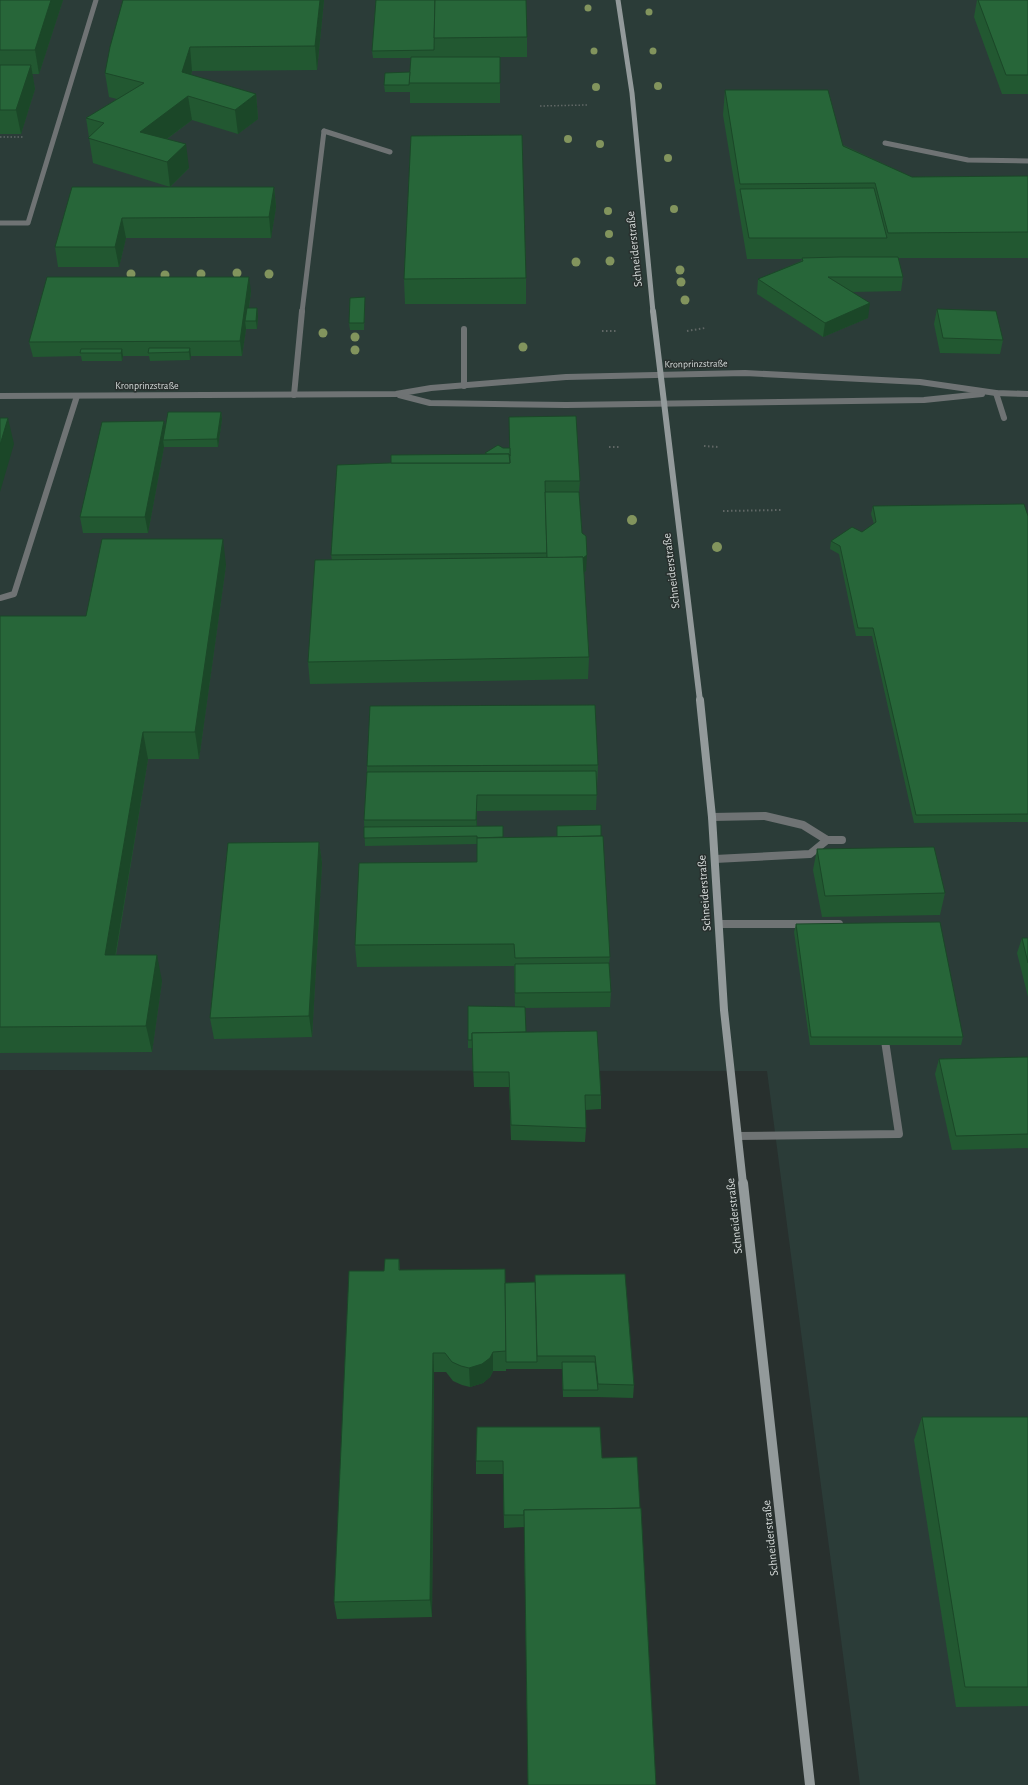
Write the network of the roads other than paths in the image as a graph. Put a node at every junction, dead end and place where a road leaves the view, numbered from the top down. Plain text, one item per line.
1 (96, 0) edge
2 (618, 0) edge
3 (885, 143) dead end
4 (390, 152) dead end
5 (1028, 161) edge
6 (0, 223) edge
7 (464, 329) dead end
8 (662, 374) junction
9 (464, 386) junction
10 (996, 393) junction
11 (396, 394) junction
12 (1028, 394) edge
13 (294, 395) junction
14 (0, 396) edge
15 (77, 396) junction
16 (665, 403) junction
17 (1004, 418) dead end
18 (0, 598) edge
19 (712, 817) junction
20 (827, 840) junction
21 (842, 840) dead end
22 (715, 859) junction
23 (720, 924) junction
24 (846, 924) edge
25 (882, 1025) edge
26 (738, 1136) junction
27 (810, 1785) edge

1 - 6 street
2 - 8 main road, Schneiderstraße
3 - 5 street
4 - 13 street
7 - 9 street
8 - 9 street, Kronprinzstraße
8 - 10 street, Kronprinzstraße
8 - 16 main road, Schneiderstraße
9 - 11 street, Kronprinzstraße
10 - 12 street, Kronprinzstraße
10 - 16 street, Kronprinzstraße
10 - 17 street
11 - 13 street, Kronprinzstraße
11 - 16 street, Kronprinzstraße
13 - 15 street, Kronprinzstraße
14 - 15 street, Kronprinzstraße
15 - 18 street
16 - 19 main road, Schneiderstraße
19 - 20 street
19 - 22 main road, Schneiderstraße
20 - 21 street
20 - 22 street
22 - 23 main road, Schneiderstraße
23 - 24 street
23 - 26 main road, Schneiderstraße
25 - 26 street
26 - 27 main road, Schneiderstraße

